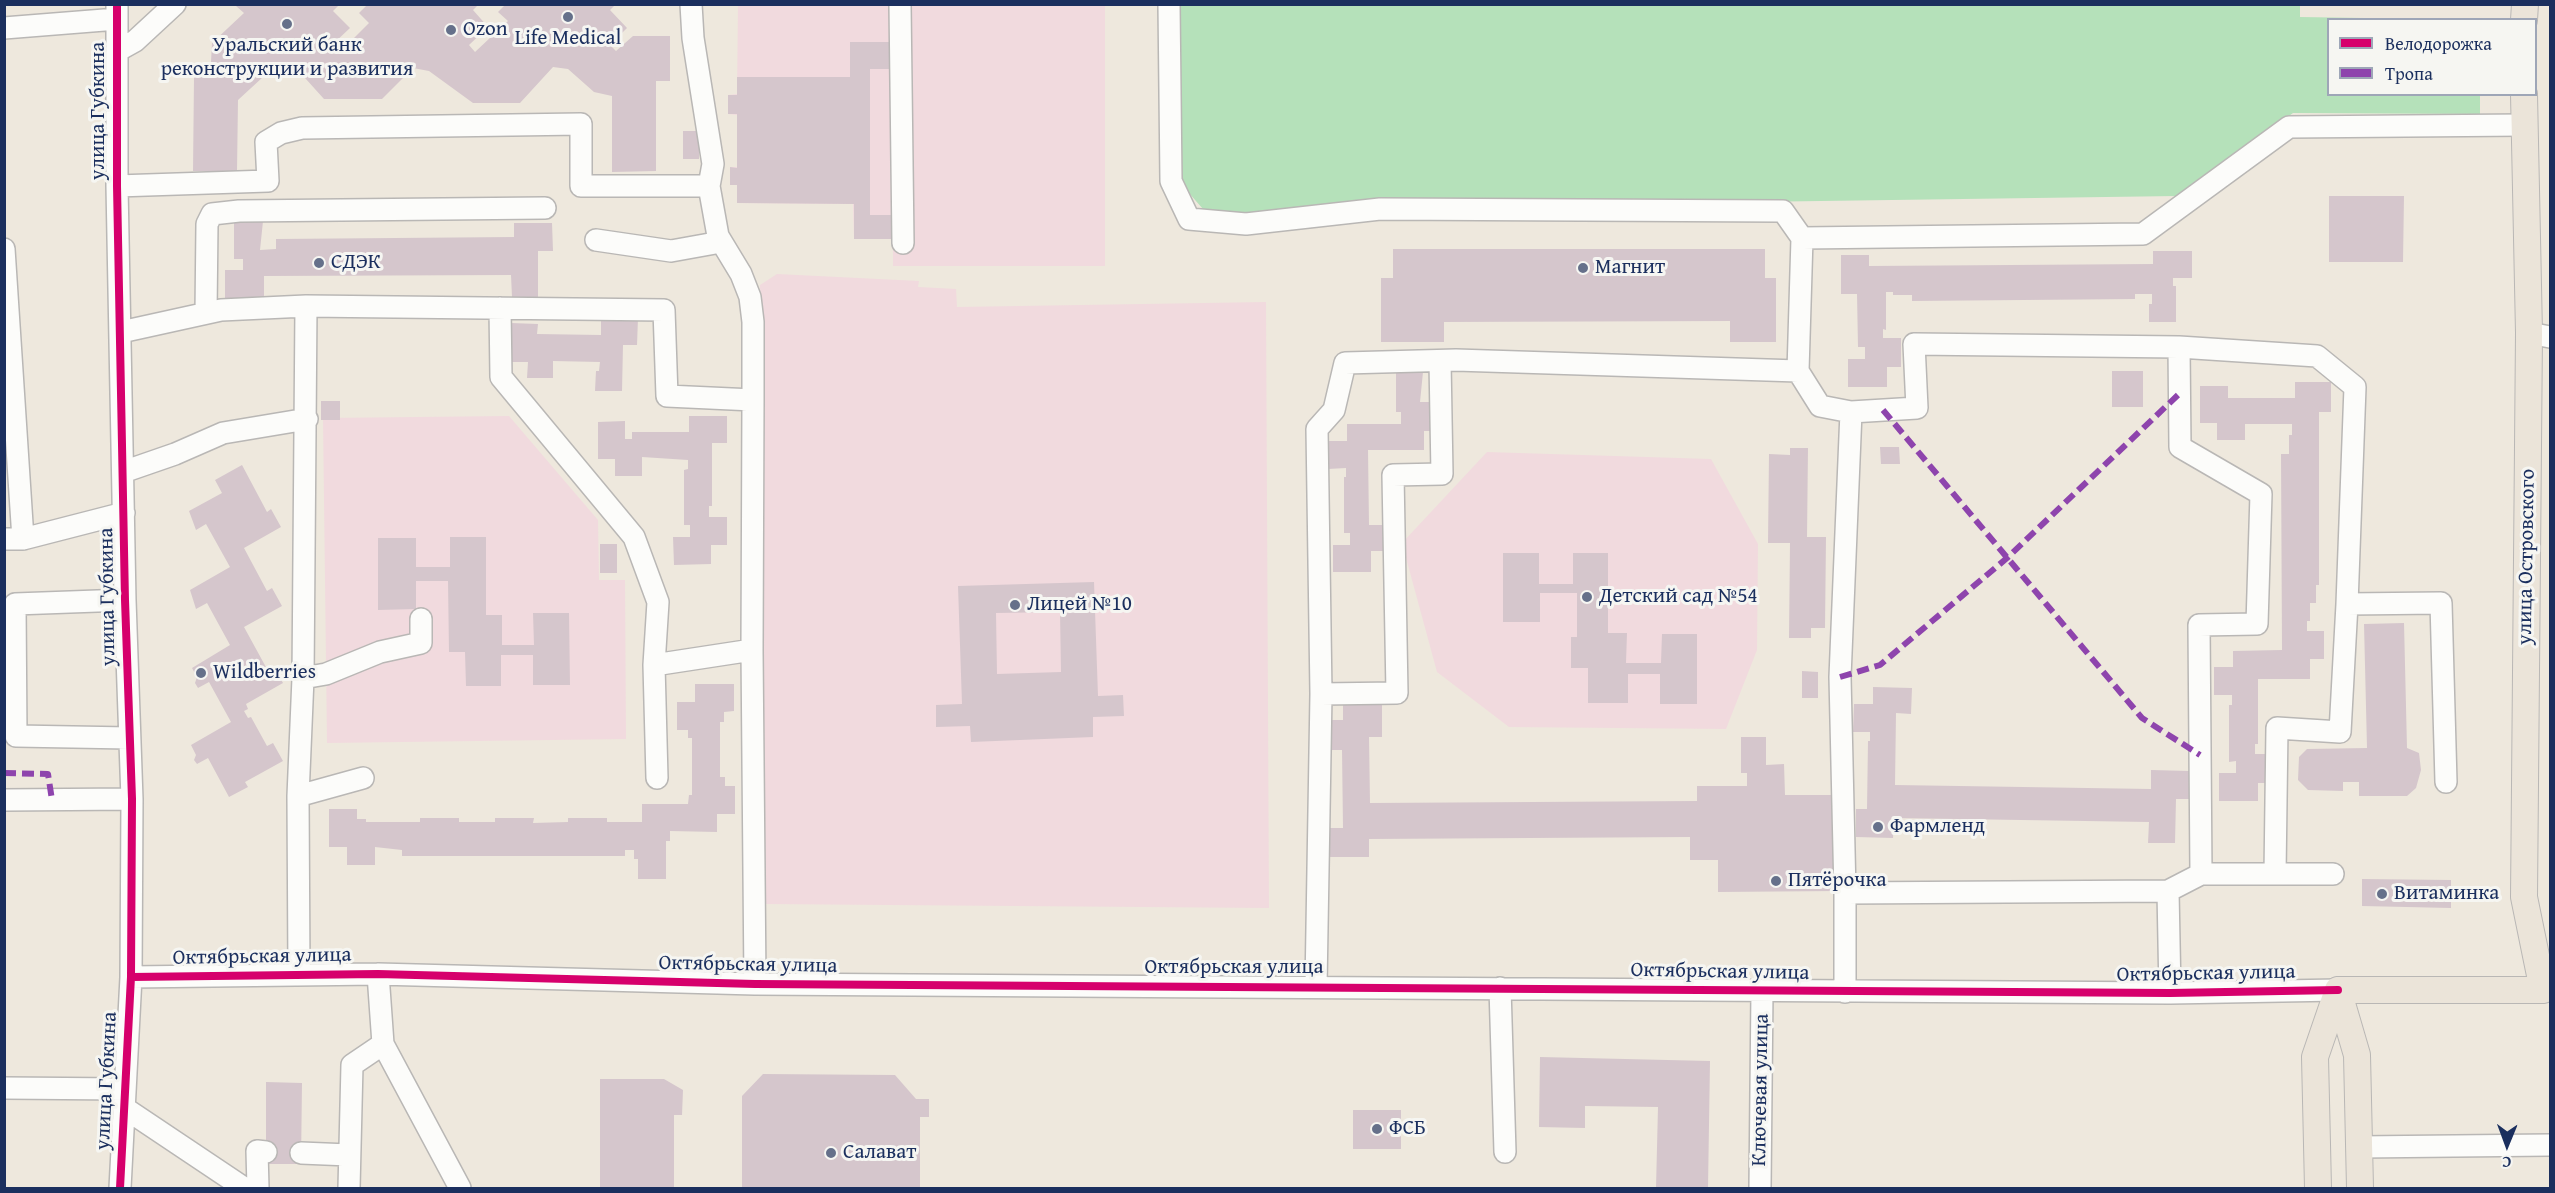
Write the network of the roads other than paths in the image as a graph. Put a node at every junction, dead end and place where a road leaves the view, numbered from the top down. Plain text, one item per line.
1 (175, 4) edge
2 (691, 4) edge
3 (900, 4) edge
4 (1169, 4) edge
5 (117, 12) edge
6 (4, 28) edge
7 (117, 51) junction
8 (2524, 96) edge
9 (2524, 125) junction
10 (117, 186) junction
11 (709, 186) junction
12 (545, 208) dead end
13 (1802, 238) junction
14 (596, 240) dead end
15 (721, 242) junction
16 (903, 243) dead end
17 (4, 249) edge
18 (306, 306) junction
19 (500, 308) junction
20 (206, 313) junction
21 (121, 332) junction
22 (2540, 335) edge
23 (2179, 347) junction
24 (1440, 361) junction
25 (1798, 371) junction
26 (753, 400) junction
27 (1851, 412) junction
28 (307, 419) junction
29 (123, 472) junction
30 (124, 513) junction
31 (14, 539) edge
32 (125, 600) junction
33 (10, 604) edge
34 (2347, 604) junction
35 (421, 619) dead end
36 (752, 650) junction
37 (10, 660) edge
38 (654, 665) junction
39 (303, 678) junction
40 (1321, 694) junction
41 (10, 736) edge
42 (129, 738) junction
43 (363, 778) dead end
44 (657, 778) dead end
45 (2446, 782) dead end
46 (298, 796) junction
47 (132, 799) junction
48 (4, 800) edge
49 (2202, 874) junction
50 (2275, 874) junction
51 (2333, 874) dead end
52 (2168, 891) junction
53 (1845, 893) junction
54 (2550, 963) edge
55 (299, 974) junction
56 (378, 974) junction
57 (131, 977) junction
58 (755, 984) junction
59 (1316, 986) junction
60 (1500, 988) junction
61 (2338, 990) junction
62 (2547, 990) edge
63 (1762, 991) junction
64 (1845, 992) junction
65 (2170, 993) junction
66 (383, 1044) junction
67 (4, 1088) edge
68 (124, 1098) junction
69 (2550, 1145) edge
70 (2359, 1147) junction
71 (266, 1152) dead end
72 (1505, 1152) dead end
73 (301, 1153) dead end
74 (349, 1155) junction
75 (120, 1188) edge
76 (244, 1188) edge
77 (258, 1188) edge
78 (349, 1188) edge
79 (460, 1188) edge
80 (1760, 1188) edge
81 (2318, 1188) edge
82 (2360, 1188) edge

1 - 7 street
2 - 11 street
3 - 16 street
4 - 13 street
5 - 6 street
5 - 7 street, улица Губкина
7 - 10 street, улица Губкина
8 - 9 main road, улица Островского
9 - 13 street
9 - 22 main road, улица Островского
10 - 11 street
10 - 21 street, улица Губкина
11 - 15 street
12 - 20 street
13 - 25 street
14 - 15 street
15 - 26 street
17 - 31 street
18 - 19 street
18 - 20 street
18 - 28 street
19 - 26 street
19 - 38 street
20 - 21 street
21 - 29 street, улица Губкина
22 - 62 main road, улица Островского
23 - 27 street
23 - 34 street
23 - 49 street
24 - 25 street
24 - 40 street
24 - 40 street
25 - 27 street
26 - 36 street
27 - 53 street
28 - 29 street
28 - 39 street
29 - 30 street, улица Губкина
30 - 31 street
30 - 32 street, улица Губкина
32 - 33 street
32 - 42 street, улица Губкина
33 - 37 street
34 - 45 street
34 - 50 street
35 - 39 street
36 - 38 street
36 - 58 street
37 - 41 street
38 - 44 street
39 - 46 street
40 - 59 street
41 - 42 street
42 - 47 street, улица Губкина
43 - 46 street
46 - 55 street
47 - 48 street
47 - 57 street, улица Губкина
49 - 50 street
49 - 52 street
50 - 51 street
52 - 53 street
52 - 65 street
53 - 64 street
54 - 62 main road
55 - 56 street, Октябрьская улица
55 - 57 street, Октябрьская улица
56 - 58 street, Октябрьская улица
56 - 66 street
57 - 68 street, улица Губкина
58 - 59 street, Октябрьская улица
59 - 60 street, Октябрьская улица
60 - 63 street, Октябрьская улица
60 - 72 street
61 - 62 main road, Октябрьская улица
61 - 65 street, Октябрьская улица
61 - 70 main road
61 - 81 main road
63 - 64 street, Октябрьская улица
63 - 80 street, Ключевая улица
64 - 65 street, Октябрьская улица
66 - 74 street
66 - 79 street
67 - 68 street
68 - 75 street, улица Губкина
68 - 76 street
69 - 70 street
70 - 82 main road
71 - 77 street
73 - 74 street
74 - 78 street

